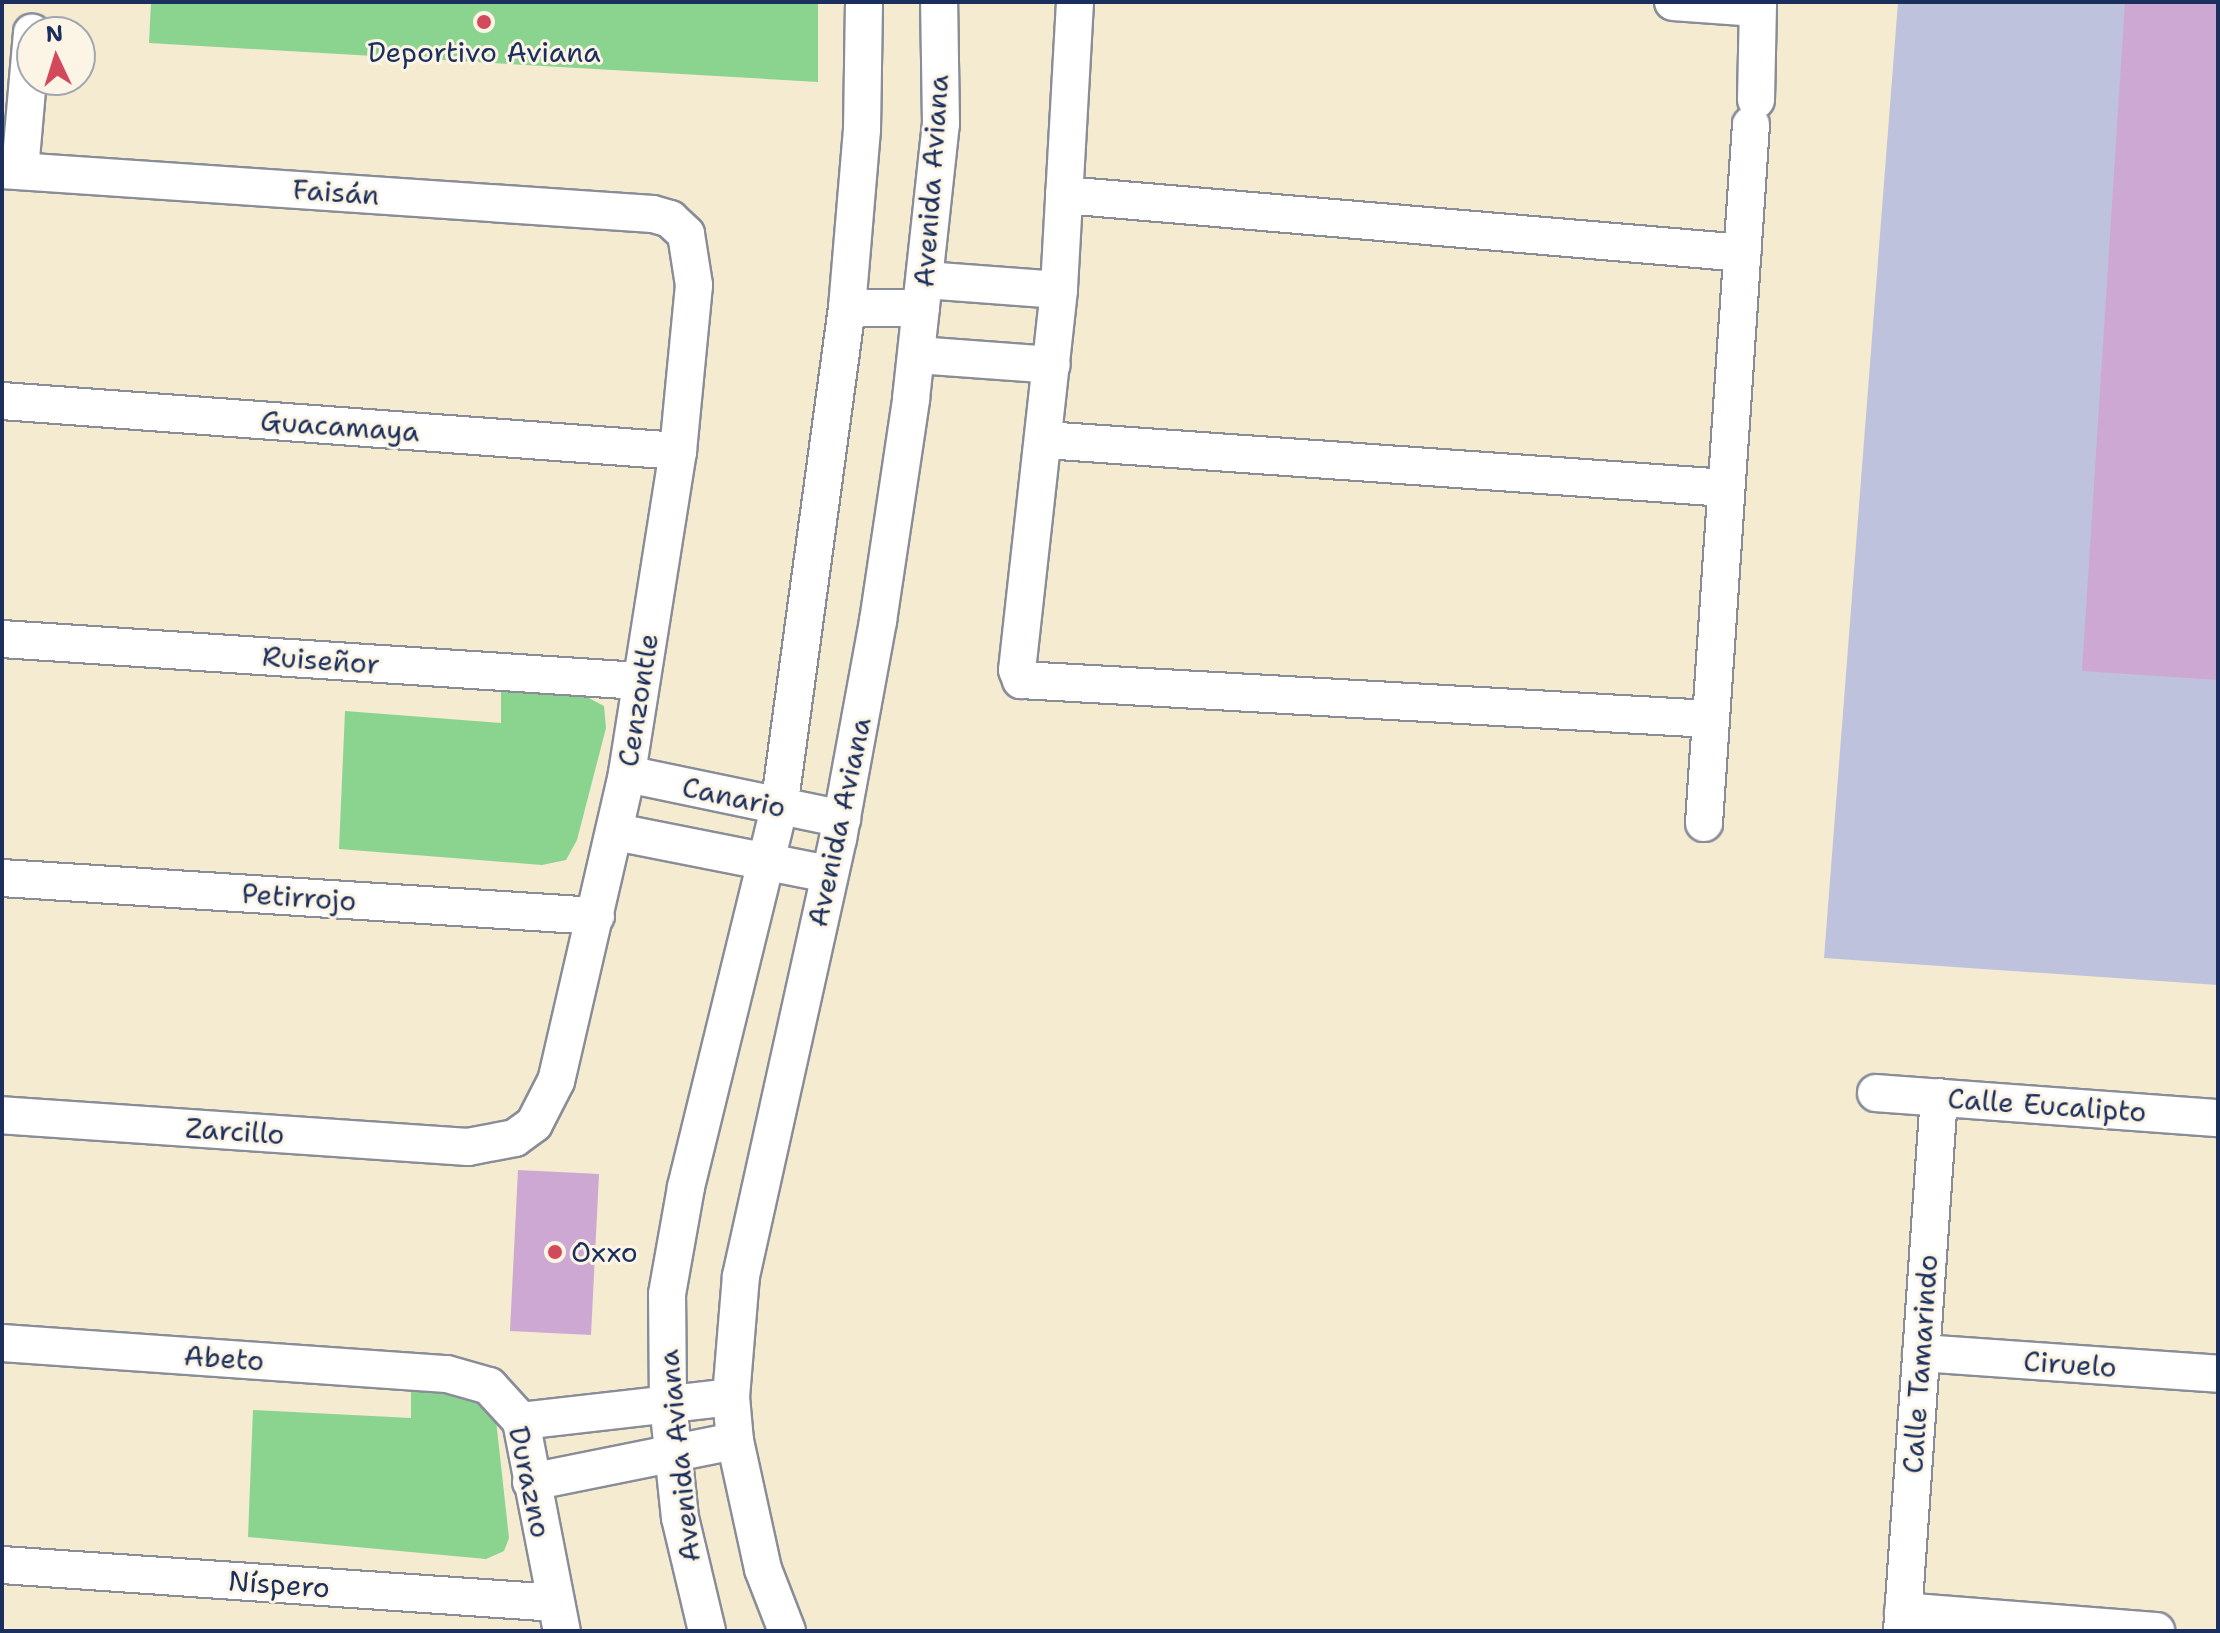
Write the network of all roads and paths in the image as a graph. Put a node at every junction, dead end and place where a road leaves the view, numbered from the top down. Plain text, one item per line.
1 (864, 2) edge
2 (939, 2) edge
3 (1075, 2) edge
4 (1673, 2) edge
5 (1758, 5) edge
6 (22, 96) edge
7 (11, 170) edge
8 (1064, 195) junction
9 (653, 214) joint
10 (1743, 253) junction
11 (1059, 290) junction
12 (923, 294) junction
13 (847, 308) junction
14 (917, 355) junction
15 (1052, 365) junction
16 (2, 401) edge
17 (1045, 440) junction
18 (678, 451) junction
19 (1726, 488) junction
20 (2, 639) edge
21 (640, 681) junction
22 (1710, 719) junction
23 (627, 774) junction
24 (779, 808) junction
25 (842, 819) junction
26 (1704, 823) dead end
27 (616, 832) junction
28 (766, 861) junction
29 (829, 874) junction
30 (2, 878) edge
31 (596, 916) junction
32 (1876, 1093) dead end
33 (1939, 1097) junction
34 (2, 1115) edge
35 (2218, 1118) edge
36 (468, 1147) joint
37 (2, 1343) edge
38 (1921, 1353) junction
39 (447, 1374) joint
40 (2218, 1374) edge
41 (731, 1397) junction
42 (668, 1404) junction
43 (521, 1421) junction
44 (735, 1441) junction
45 (673, 1453) junction
46 (531, 1482) junction
47 (2, 1565) edge
48 (559, 1617) edge
49 (1903, 1621) edge
50 (707, 1631) edge
51 (787, 1631) edge
52 (2156, 1631) edge

1 - 13 street, Avenida Aviana
2 - 12 street, Avenida Aviana
3 - 8 street
4 - 5 street
5 - 10 street
6 - 7 street
7 - 9 street, Faisán
8 - 10 street
8 - 11 street
9 - 18 street, Cenzontle
10 - 19 street
11 - 12 street
11 - 15 street
12 - 13 street
12 - 14 street, Avenida Aviana
13 - 24 street, Avenida Aviana
14 - 15 street
14 - 25 street, Avenida Aviana
15 - 17 street
16 - 18 street, Guacamaya
17 - 19 street
17 - 22 street
18 - 21 street, Cenzontle
19 - 22 street
20 - 21 street, Ruiseñor
21 - 23 street, Cenzontle
22 - 26 street
23 - 24 street, Canario
23 - 27 street, Cenzontle
24 - 25 street, Canario
24 - 28 street, Avenida Aviana
25 - 29 street, Avenida Aviana
27 - 28 street, Canario
27 - 31 street, Cenzontle
28 - 29 street, Canario
28 - 42 street, Avenida Aviana
29 - 41 street, Avenida Aviana
30 - 31 street, Petirrojo
31 - 36 street, Cenzontle
32 - 33 street, Calle Eucalipto
33 - 35 street, Calle Eucalipto
33 - 38 street, Calle Tamarindo
34 - 36 street, Zarcillo
37 - 39 street, Abeto
38 - 40 street, Ciruelo
38 - 49 street, Calle Tamarindo
39 - 43 street, Durazno
41 - 42 street
41 - 44 street, Avenida Aviana
42 - 43 street
42 - 45 street, Avenida Aviana
43 - 46 street, Durazno
44 - 45 street
44 - 51 street, Avenida Aviana
45 - 46 street
45 - 50 street, Avenida Aviana
46 - 48 street, Durazno
47 - 48 street, Níspero
49 - 52 street

